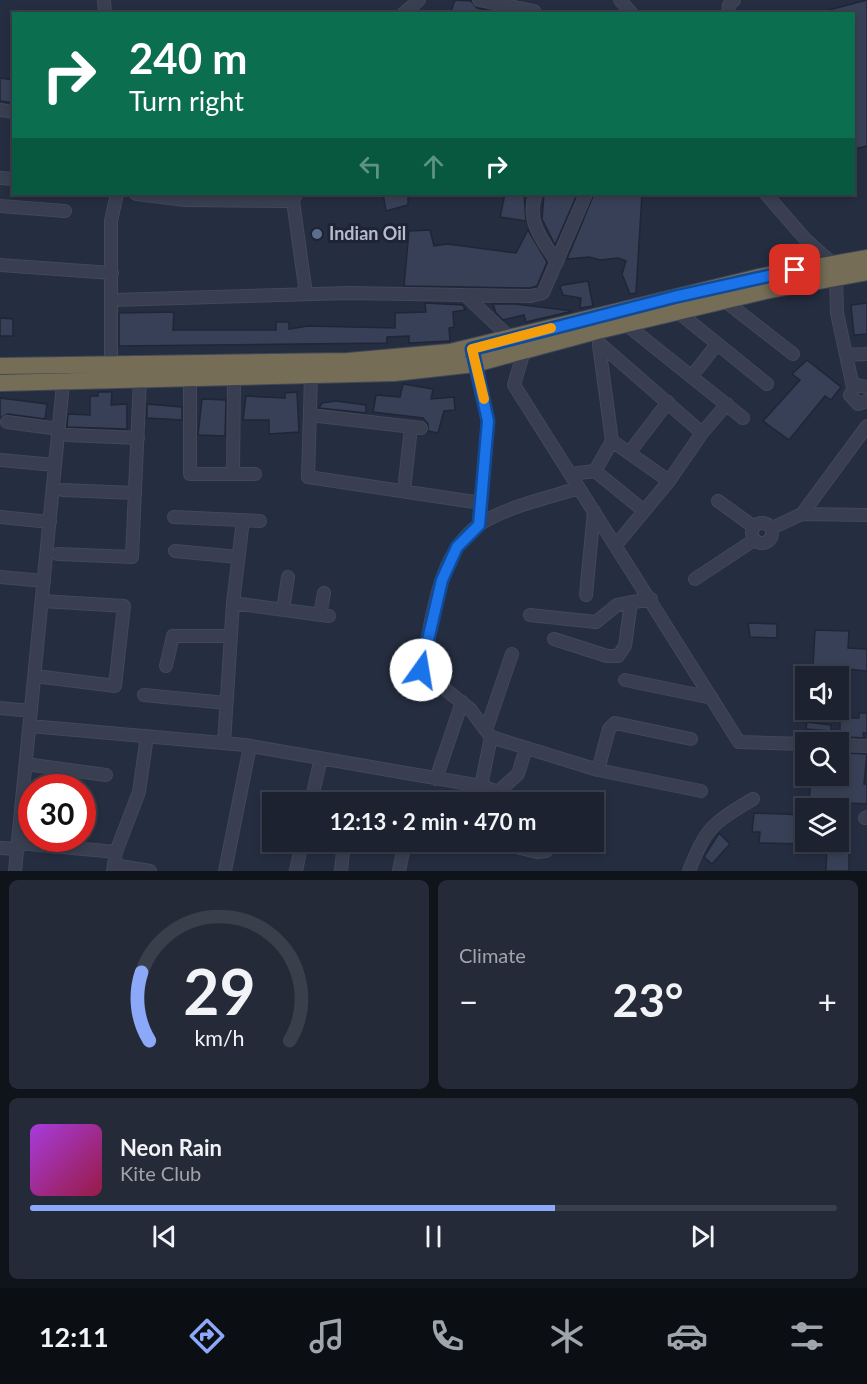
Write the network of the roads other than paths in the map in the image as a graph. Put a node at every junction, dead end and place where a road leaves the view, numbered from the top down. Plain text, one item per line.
1 (419, 0) edge
2 (479, 0) edge
3 (620, 0) edge
4 (534, 11) dead end
5 (405, 12) edge
6 (630, 12) edge
7 (117, 195) edge
8 (144, 195) edge
9 (536, 195) edge
10 (586, 195) edge
11 (767, 195) edge
12 (294, 197) edge
13 (0, 206) edge
14 (65, 211) dead end
15 (867, 258) edge
16 (557, 262) junction
17 (0, 265) edge
18 (834, 270) junction
19 (867, 272) edge
20 (112, 273) junction
21 (306, 294) junction
22 (465, 295) junction
23 (113, 300) junction
24 (725, 301) junction
25 (676, 305) junction
26 (627, 325) junction
27 (512, 338) junction
28 (598, 338) junction
29 (717, 344) junction
30 (524, 351) junction
31 (793, 354) dead end
32 (867, 354) edge
33 (846, 355) junction
34 (473, 356) junction
35 (111, 363) junction
36 (0, 366) edge
37 (64, 373) junction
38 (311, 376) junction
39 (692, 376) junction
40 (190, 378) junction
41 (234, 378) junction
42 (140, 379) junction
43 (0, 383) edge
44 (767, 384) dead end
45 (853, 387) junction
46 (867, 387) edge
47 (668, 402) junction
48 (864, 403) edge
49 (727, 404) junction
50 (310, 415) junction
51 (743, 418) dead end
52 (867, 420) edge
53 (7, 422) dead end
54 (867, 426) edge
55 (63, 432) junction
56 (702, 433) junction
57 (138, 438) junction
58 (612, 441) junction
59 (628, 453) junction
60 (0, 460) edge
61 (55, 465) junction
62 (595, 471) junction
63 (233, 473) junction
64 (255, 474) dead end
65 (570, 474) junction
66 (669, 481) junction
67 (579, 488) junction
68 (63, 490) dead end
69 (404, 490) junction
70 (135, 493) junction
71 (718, 501) dead end
72 (482, 503) junction
73 (594, 511) junction
74 (644, 511) junction
75 (802, 514) junction
76 (867, 515) edge
77 (0, 516) edge
78 (174, 517) dead end
79 (243, 520) junction
80 (260, 521) dead end
81 (50, 522) junction
82 (479, 525) junction
83 (754, 526) junction
84 (772, 528) junction
85 (754, 540) junction
86 (616, 545) junction
87 (175, 551) dead end
88 (58, 554) dead end
89 (238, 557) junction
90 (0, 577) edge
91 (288, 577) dead end
92 (696, 579) dead end
93 (44, 581) junction
94 (324, 593) dead end
95 (586, 595) dead end
96 (651, 599) junction
97 (42, 602) junction
98 (631, 602) junction
99 (233, 603) junction
100 (283, 610) junction
101 (530, 615) dead end
102 (230, 636) junction
103 (554, 639) dead end
104 (512, 654) dead end
105 (166, 666) dead end
106 (34, 676) junction
107 (626, 680) dead end
108 (144, 694) dead end
109 (711, 698) junction
110 (462, 702) junction
111 (226, 703) junction
112 (0, 708) edge
113 (31, 711) junction
114 (30, 726) junction
115 (488, 733) junction
116 (147, 736) junction
117 (691, 739) dead end
118 (224, 743) junction
119 (795, 744) edge
120 (849, 745) edge
121 (250, 746) junction
122 (867, 746) edge
123 (526, 748) junction
124 (321, 758) junction
125 (26, 765) junction
126 (598, 770) junction
127 (25, 774) edge
128 (106, 775) dead end
129 (436, 779) junction
130 (476, 786) junction
131 (701, 791) dead end
132 (313, 792) edge
133 (473, 792) edge
134 (498, 792) joint
135 (753, 799) dead end
136 (18, 846) joint
137 (0, 848) edge
138 (96, 851) edge
139 (116, 852) junction
140 (300, 852) edge
141 (343, 852) edge
142 (403, 852) edge
143 (114, 868) edge
144 (15, 871) edge
145 (150, 871) edge
146 (225, 871) edge
147 (296, 871) edge
148 (341, 871) edge
149 (399, 871) edge
150 (689, 871) edge

1 - 5 street
2 - 4 street
3 - 6 street
7 - 20 street
8 - 12 street
9 - 16 street
10 - 16 street
11 - 18 street
12 - 21 street
13 - 14 street
15 - 18 highway
16 - 22 street
17 - 20 street
18 - 19 highway
18 - 24 highway
18 - 25 highway
18 - 33 street
20 - 23 street
21 - 22 street
21 - 23 street
22 - 27 street
23 - 35 street
24 - 25 highway
24 - 31 street
25 - 26 highway
25 - 27 highway
25 - 29 street
26 - 28 highway
26 - 39 street
27 - 30 street
27 - 34 highway
28 - 30 highway
28 - 47 street
28 - 58 street
29 - 39 street
29 - 44 street
30 - 34 highway
30 - 65 street
32 - 33 street
33 - 45 street
34 - 35 highway
34 - 38 highway
34 - 72 street
35 - 37 highway
36 - 37 highway
37 - 42 highway
37 - 43 highway
37 - 55 street
38 - 41 highway
38 - 50 street
39 - 49 street
40 - 41 highway
40 - 42 highway
40 - 63 street
41 - 63 street
42 - 57 street
45 - 46 street
45 - 48 street
47 - 56 street
47 - 59 street
48 - 52 street
49 - 51 street
49 - 56 street
50 - 69 street
50 - 69 street
53 - 55 street
54 - 75 street
55 - 57 street
55 - 61 street
56 - 66 street
57 - 70 street
58 - 59 street
58 - 62 street
59 - 66 street
60 - 61 street
61 - 81 street
62 - 65 street
62 - 74 street
63 - 64 street
65 - 67 street
66 - 74 street
67 - 73 street
67 - 82 street
68 - 70 street
69 - 72 street
70 - 88 street
71 - 83 street
72 - 82 street
73 - 86 street
73 - 95 street
74 - 86 street
75 - 76 street
75 - 84 street
77 - 81 street
78 - 79 street
79 - 80 street
79 - 89 street
81 - 93 street
82 - 110 street
83 - 84 street
83 - 85 street
84 - 85 street
85 - 92 street
86 - 96 street
87 - 89 street
89 - 99 street
90 - 93 street
91 - 100 street
93 - 97 street
94 - 100 street
96 - 98 street
96 - 109 street
97 - 106 street
97 - 106 street
98 - 101 street
98 - 103 street
99 - 100 street
99 - 102 street
102 - 105 street
102 - 111 street
104 - 115 street
106 - 113 street
107 - 109 street
108 - 111 street
109 - 119 street
110 - 115 street
110 - 129 street
111 - 118 street
112 - 113 street
113 - 114 street
114 - 116 street
114 - 125 street
115 - 123 street
115 - 130 street
116 - 118 street
116 - 139 street
117 - 126 street
118 - 121 street
120 - 122 street
121 - 124 street
121 - 146 street
123 - 126 street
123 - 134 street
124 - 129 street
124 - 132 street
125 - 127 street
125 - 128 street
126 - 131 street
129 - 130 street
130 - 133 street
130 - 134 street
135 - 150 street
136 - 137 street
136 - 144 street
138 - 139 street
139 - 143 street
140 - 147 street
141 - 148 street
142 - 149 street
143 - 145 street

